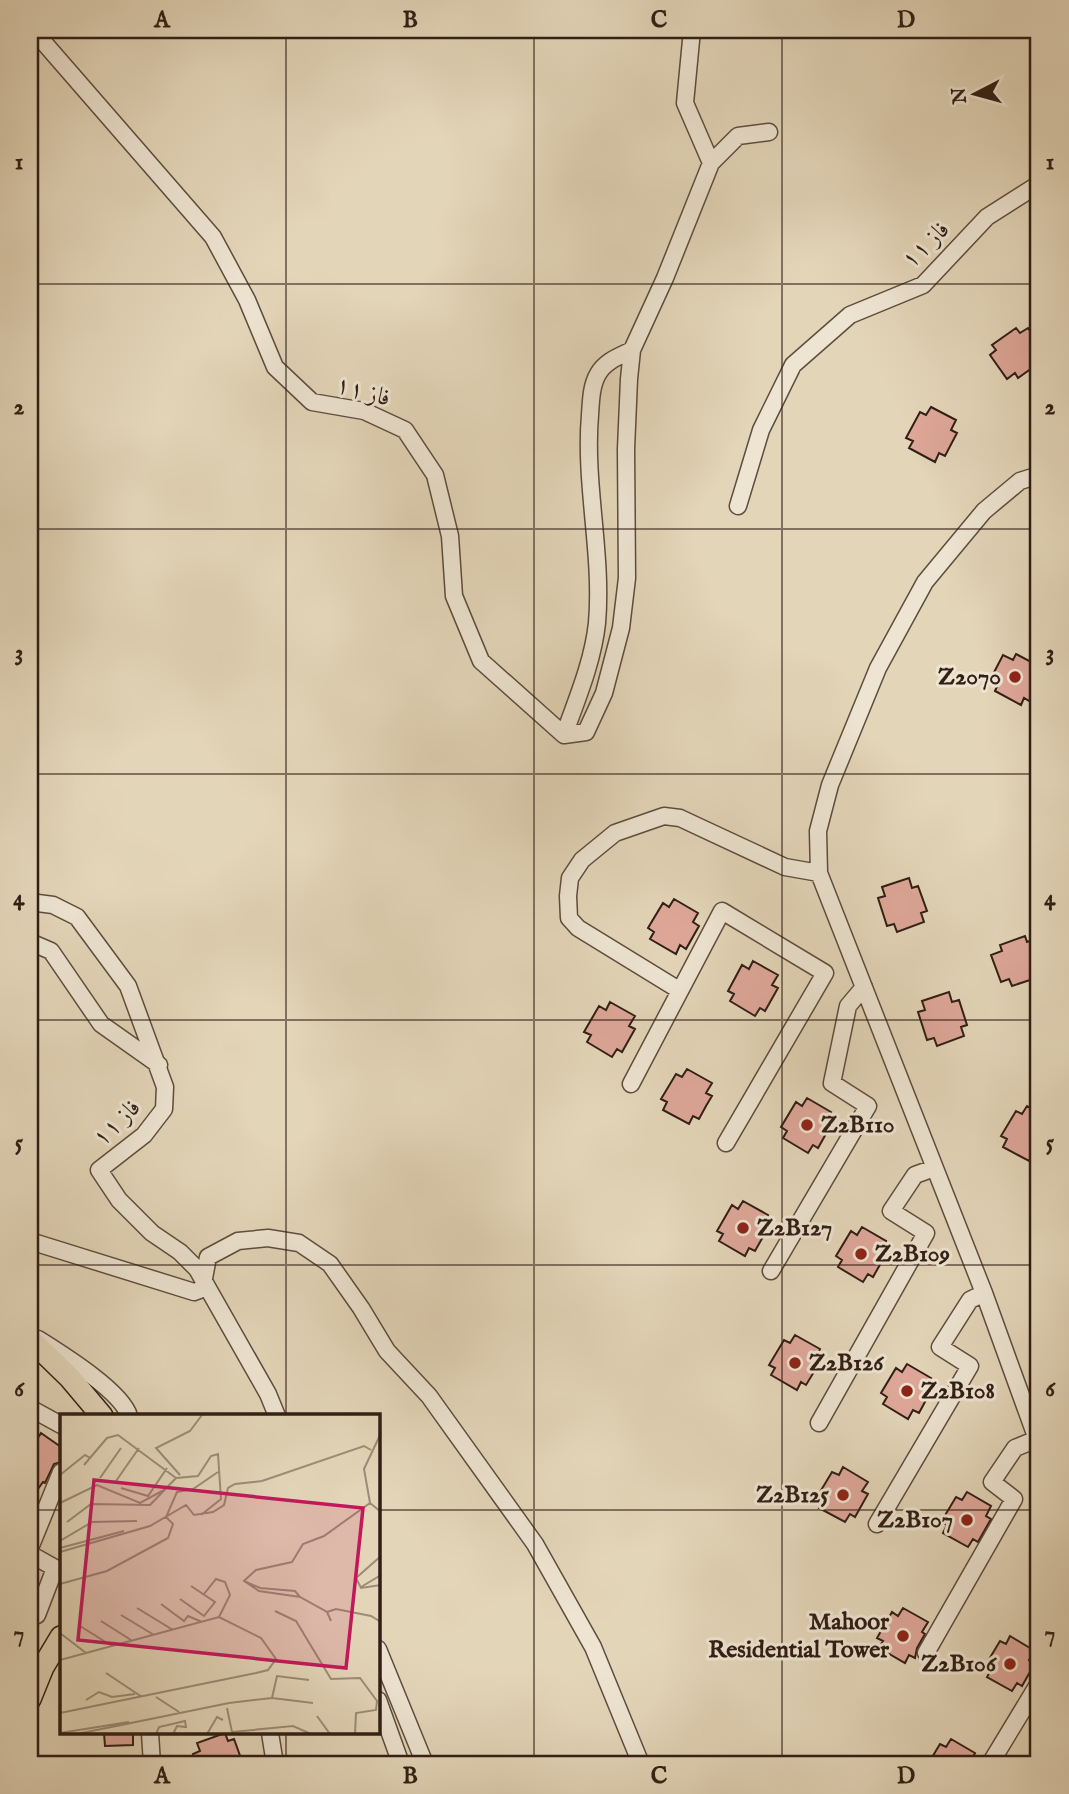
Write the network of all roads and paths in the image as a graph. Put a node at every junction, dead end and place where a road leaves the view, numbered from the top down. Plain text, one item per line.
1 (33, 30) edge
2 (692, 30) edge
3 (768, 132) dead end
4 (711, 163) junction
5 (1039, 184) edge
6 (632, 350) junction
7 (1039, 475) edge
8 (738, 506) dead end
9 (564, 735) junction
10 (819, 873) junction
11 (30, 902) edge
12 (30, 944) edge
13 (864, 987) junction
14 (679, 990) junction
15 (159, 1065) junction
16 (631, 1084) dead end
17 (726, 1143) dead end
18 (934, 1168) junction
19 (30, 1241) edge
20 (771, 1271) dead end
21 (202, 1279) junction
22 (984, 1293) junction
23 (30, 1336) edge
24 (30, 1408) edge
25 (100, 1414) edge
26 (128, 1414) edge
27 (276, 1414) edge
28 (60, 1423) edge
29 (819, 1423) dead end
30 (1038, 1442) edge
31 (60, 1474) edge
32 (36, 1512) edge
33 (877, 1524) dead end
34 (30, 1548) edge
35 (30, 1554) edge
36 (37, 1615) dead end
37 (60, 1639) edge
38 (926, 1653) dead end
39 (380, 1654) edge
40 (1039, 1683) edge
41 (30, 1699) edge
42 (380, 1706) edge
43 (150, 1734) edge
44 (270, 1734) edge
45 (152, 1764) edge
46 (275, 1764) edge
47 (401, 1764) edge
48 (425, 1764) edge
49 (641, 1764) edge
50 (990, 1764) edge

1 - 9 street, فاز ۱۱
2 - 4 street
3 - 4 street
4 - 6 street
5 - 8 street, فاز ۱۱
6 - 9 street
6 - 9 street
7 - 10 street
10 - 13 street
10 - 14 street
11 - 15 street, فاز ۱۱
12 - 15 street
13 - 18 street
13 - 20 street
14 - 16 street
14 - 17 street
15 - 21 street, فاز ۱۱
18 - 22 street
18 - 29 street
19 - 21 street
21 - 27 street, فاز ۱۱
21 - 49 street
22 - 30 street
22 - 33 street
23 - 25 main road
23 - 26 street
24 - 28 street
30 - 38 street
31 - 32 street
32 - 34 street
35 - 36 street
37 - 41 main road
39 - 48 street
40 - 50 street
42 - 47 street
43 - 45 street
44 - 46 street

